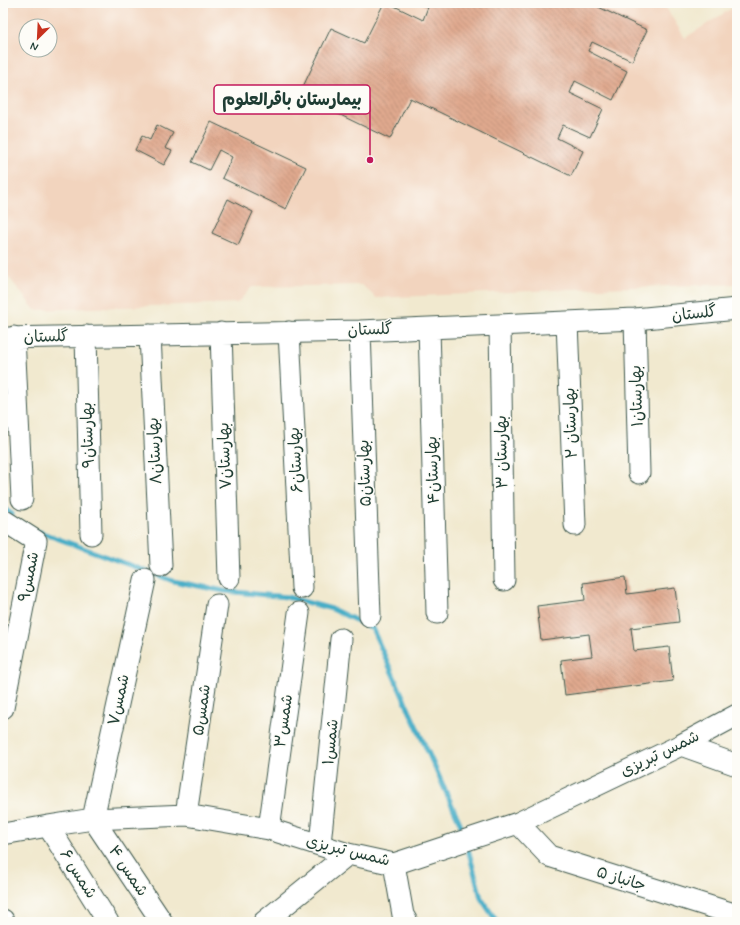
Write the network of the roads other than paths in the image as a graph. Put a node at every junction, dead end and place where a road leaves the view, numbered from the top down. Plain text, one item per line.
1 (737, 309) edge
2 (635, 319) junction
3 (568, 322) junction
4 (500, 325) junction
5 (429, 328) junction
6 (360, 331) junction
7 (289, 332) junction
8 (221, 333) junction
9 (150, 335) junction
10 (86, 336) junction
11 (9, 338) edge
12 (639, 473) dead end
13 (22, 499) dead end
14 (3, 520) edge
15 (575, 525) dead end
16 (91, 534) dead end
17 (160, 566) dead end
18 (229, 578) dead end
19 (145, 580) dead end
20 (504, 580) dead end
21 (302, 588) dead end
22 (217, 605) dead end
23 (299, 613) dead end
24 (437, 613) dead end
25 (370, 616) dead end
26 (342, 639) dead end
27 (3, 708) edge
28 (737, 715) edge
29 (680, 745) junction
30 (737, 765) edge
31 (186, 815) junction
32 (94, 819) junction
33 (518, 822) junction
34 (48, 826) junction
35 (270, 829) junction
36 (3, 834) edge
37 (320, 844) junction
38 (348, 854) junction
39 (394, 864) junction
40 (737, 915) edge
41 (108, 922) edge
42 (162, 922) edge
43 (264, 922) edge
44 (407, 922) edge

1 - 2 street, گلستان
2 - 3 street, گلستان
2 - 12 street, بهارستان۱
3 - 4 street, گلستان
3 - 15 street, بهارستان ۲
4 - 5 street, گلستان
4 - 20 street, بهارستان ۳
5 - 6 street, گلستان
5 - 24 street, بهارستان۴
6 - 7 street, گلستان
6 - 25 street, بهارستان۵
7 - 8 street, گلستان
7 - 21 street, بهارستان۶
8 - 9 street, گلستان
8 - 18 street, بهارستان۷
9 - 10 street, گلستان
9 - 17 street, بهارستان۸
10 - 11 street, گلستان
10 - 16 street, بهارستان۹
11 - 13 street
14 - 27 street, شمس۹
19 - 32 street, شمس۷
22 - 31 street, شمس۵
23 - 35 street, شمس۳
26 - 37 street, شمس۱
28 - 29 street, شمس تبریزی
29 - 30 street
29 - 33 street, شمس تبریزی
31 - 32 street, شمس تبریزی
31 - 35 street, شمس تبریزی
32 - 34 street, شمس تبریزی
32 - 42 street, شمس ۴
33 - 39 street, شمس تبریزی
33 - 40 street, جانباز ۵
34 - 36 street, شمس تبریزی
34 - 41 street, شمس ۶
35 - 37 street, شمس تبریزی
37 - 38 street, شمس تبریزی
38 - 39 street, شمس تبریزی
38 - 43 street
39 - 44 street

